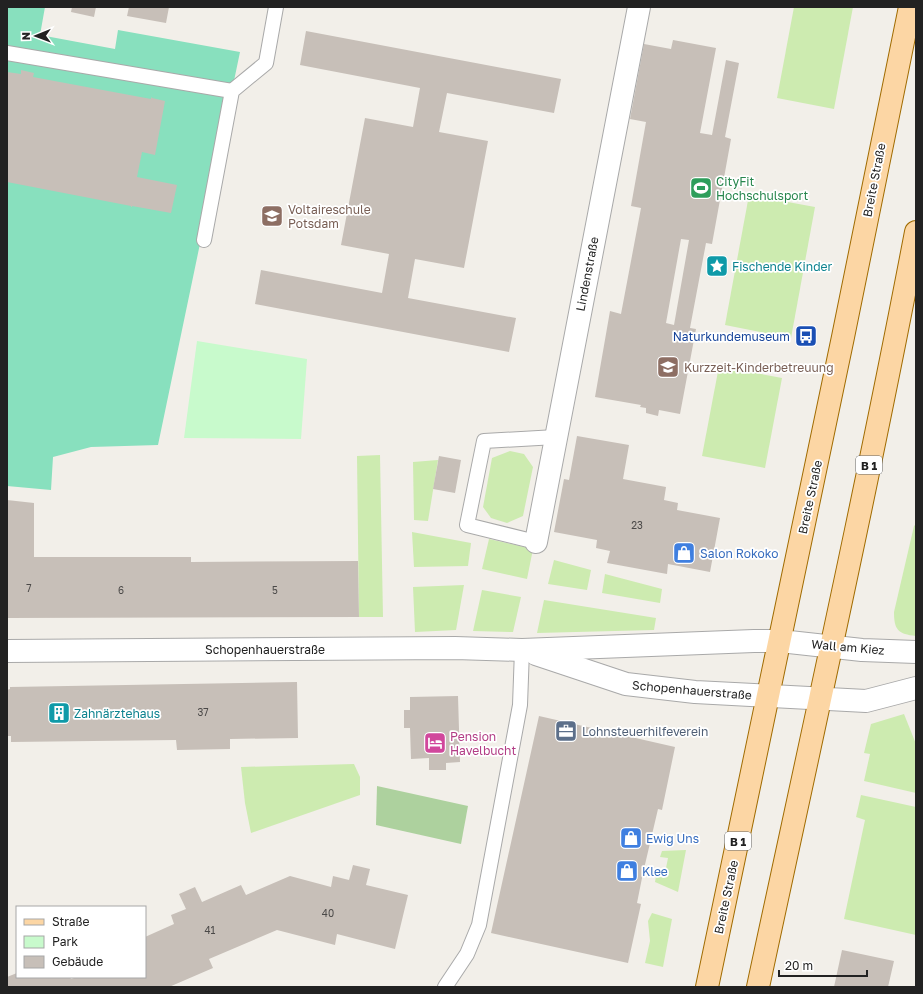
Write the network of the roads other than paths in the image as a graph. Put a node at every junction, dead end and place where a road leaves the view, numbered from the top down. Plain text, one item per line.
1 (276, 7) edge
2 (639, 7) edge
3 (910, 7) edge
4 (7, 53) edge
5 (232, 91) junction
6 (916, 232) edge
7 (204, 240) dead end
8 (556, 437) junction
9 (536, 542) joint
10 (780, 641) junction
11 (832, 646) junction
12 (522, 650) junction
13 (7, 651) edge
14 (916, 652) edge
15 (916, 688) edge
16 (768, 696) junction
17 (820, 698) junction
18 (445, 987) edge
19 (708, 987) edge
20 (758, 987) edge

1 - 5 lane
2 - 8 street, Lindenstraße
3 - 10 main road, Breite Straße / B 1
4 - 5 lane
5 - 7 lane
6 - 11 main road, B 1
8 - 9 street, Lindenstraße
8 - 9 lane
10 - 11 street, Wall am Kiez
10 - 12 street, Schopenhauerstraße
10 - 16 main road, Breite Straße / B 1
11 - 14 street, Wall am Kiez
11 - 17 main road, B 1
12 - 13 street, Schopenhauerstraße
12 - 16 street, Schopenhauerstraße
12 - 18 lane
15 - 17 street
16 - 17 street, Schopenhauerstraße
16 - 19 main road, Breite Straße / B 1
17 - 20 main road, B 1

